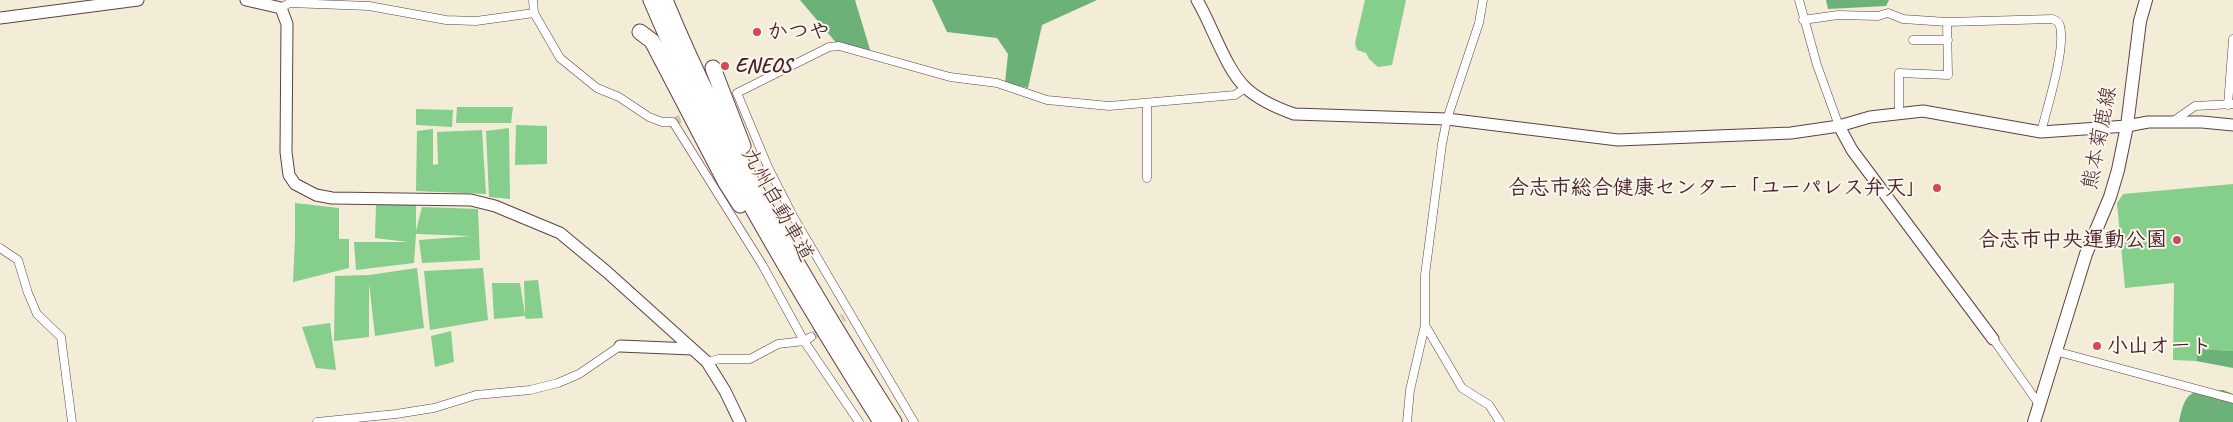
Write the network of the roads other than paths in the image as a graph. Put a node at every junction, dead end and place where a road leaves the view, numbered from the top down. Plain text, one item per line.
1 (138, 0) edge
2 (246, 0) edge
3 (532, 0) edge
4 (651, 0) edge
5 (665, 0) edge
6 (1197, 0) edge
7 (1483, 0) edge
8 (1799, 0) edge
9 (2146, 0) edge
10 (281, 8) junction
11 (534, 13) junction
12 (0, 18) edge
13 (1803, 20) junction
14 (1948, 22) junction
15 (640, 32) dead end
16 (1913, 40) dead end
17 (1948, 40) junction
18 (2233, 40) edge
19 (713, 68) dead end
20 (1245, 88) junction
21 (1147, 103) junction
22 (2230, 104) edge
23 (1899, 112) junction
24 (1447, 119) junction
25 (2172, 122) junction
26 (2233, 125) edge
27 (1840, 126) junction
28 (2127, 126) junction
29 (2041, 132) junction
30 (1147, 178) dead end
31 (0, 248) edge
32 (809, 284) junction
33 (1424, 326) junction
34 (808, 339) junction
35 (1993, 339) joint
36 (620, 346) joint
37 (692, 349) junction
38 (2055, 351) junction
39 (842, 361) junction
40 (707, 362) junction
41 (2233, 399) edge
42 (2039, 404) junction
43 (72, 422) edge
44 (317, 422) edge
45 (740, 422) edge
46 (859, 422) edge
47 (880, 422) edge
48 (894, 422) edge
49 (914, 422) edge
50 (1407, 422) edge
51 (1500, 422) edge
52 (2034, 422) edge

1 - 12 street
2 - 10 street
3 - 11 street
4 - 39 highway, 九州自動車道
5 - 32 highway, 九州自動車道
6 - 20 street
7 - 24 street
8 - 13 street
9 - 28 main road, 熊本菊鹿線
10 - 11 street
10 - 37 street
11 - 34 street
13 - 14 street
13 - 27 street
14 - 17 street
14 - 29 street
15 - 39 highway
16 - 17 street
17 - 23 street
18 - 22 street
19 - 32 highway
20 - 21 street
20 - 24 street
21 - 30 street
21 - 49 street
22 - 25 street
23 - 27 street
23 - 29 street
24 - 27 street
24 - 33 street
25 - 26 street
25 - 28 street
27 - 35 street
28 - 29 street
28 - 38 main road, 熊本菊鹿線
31 - 43 street
32 - 48 highway, 九州自動車道
33 - 50 street
33 - 51 street
34 - 40 street
34 - 46 street
35 - 42 street
36 - 37 street
36 - 44 street
37 - 40 street
38 - 41 street
38 - 42 main road, 熊本菊鹿線
39 - 47 highway, 九州自動車道
40 - 45 street
42 - 52 main road, 熊本菊鹿線

